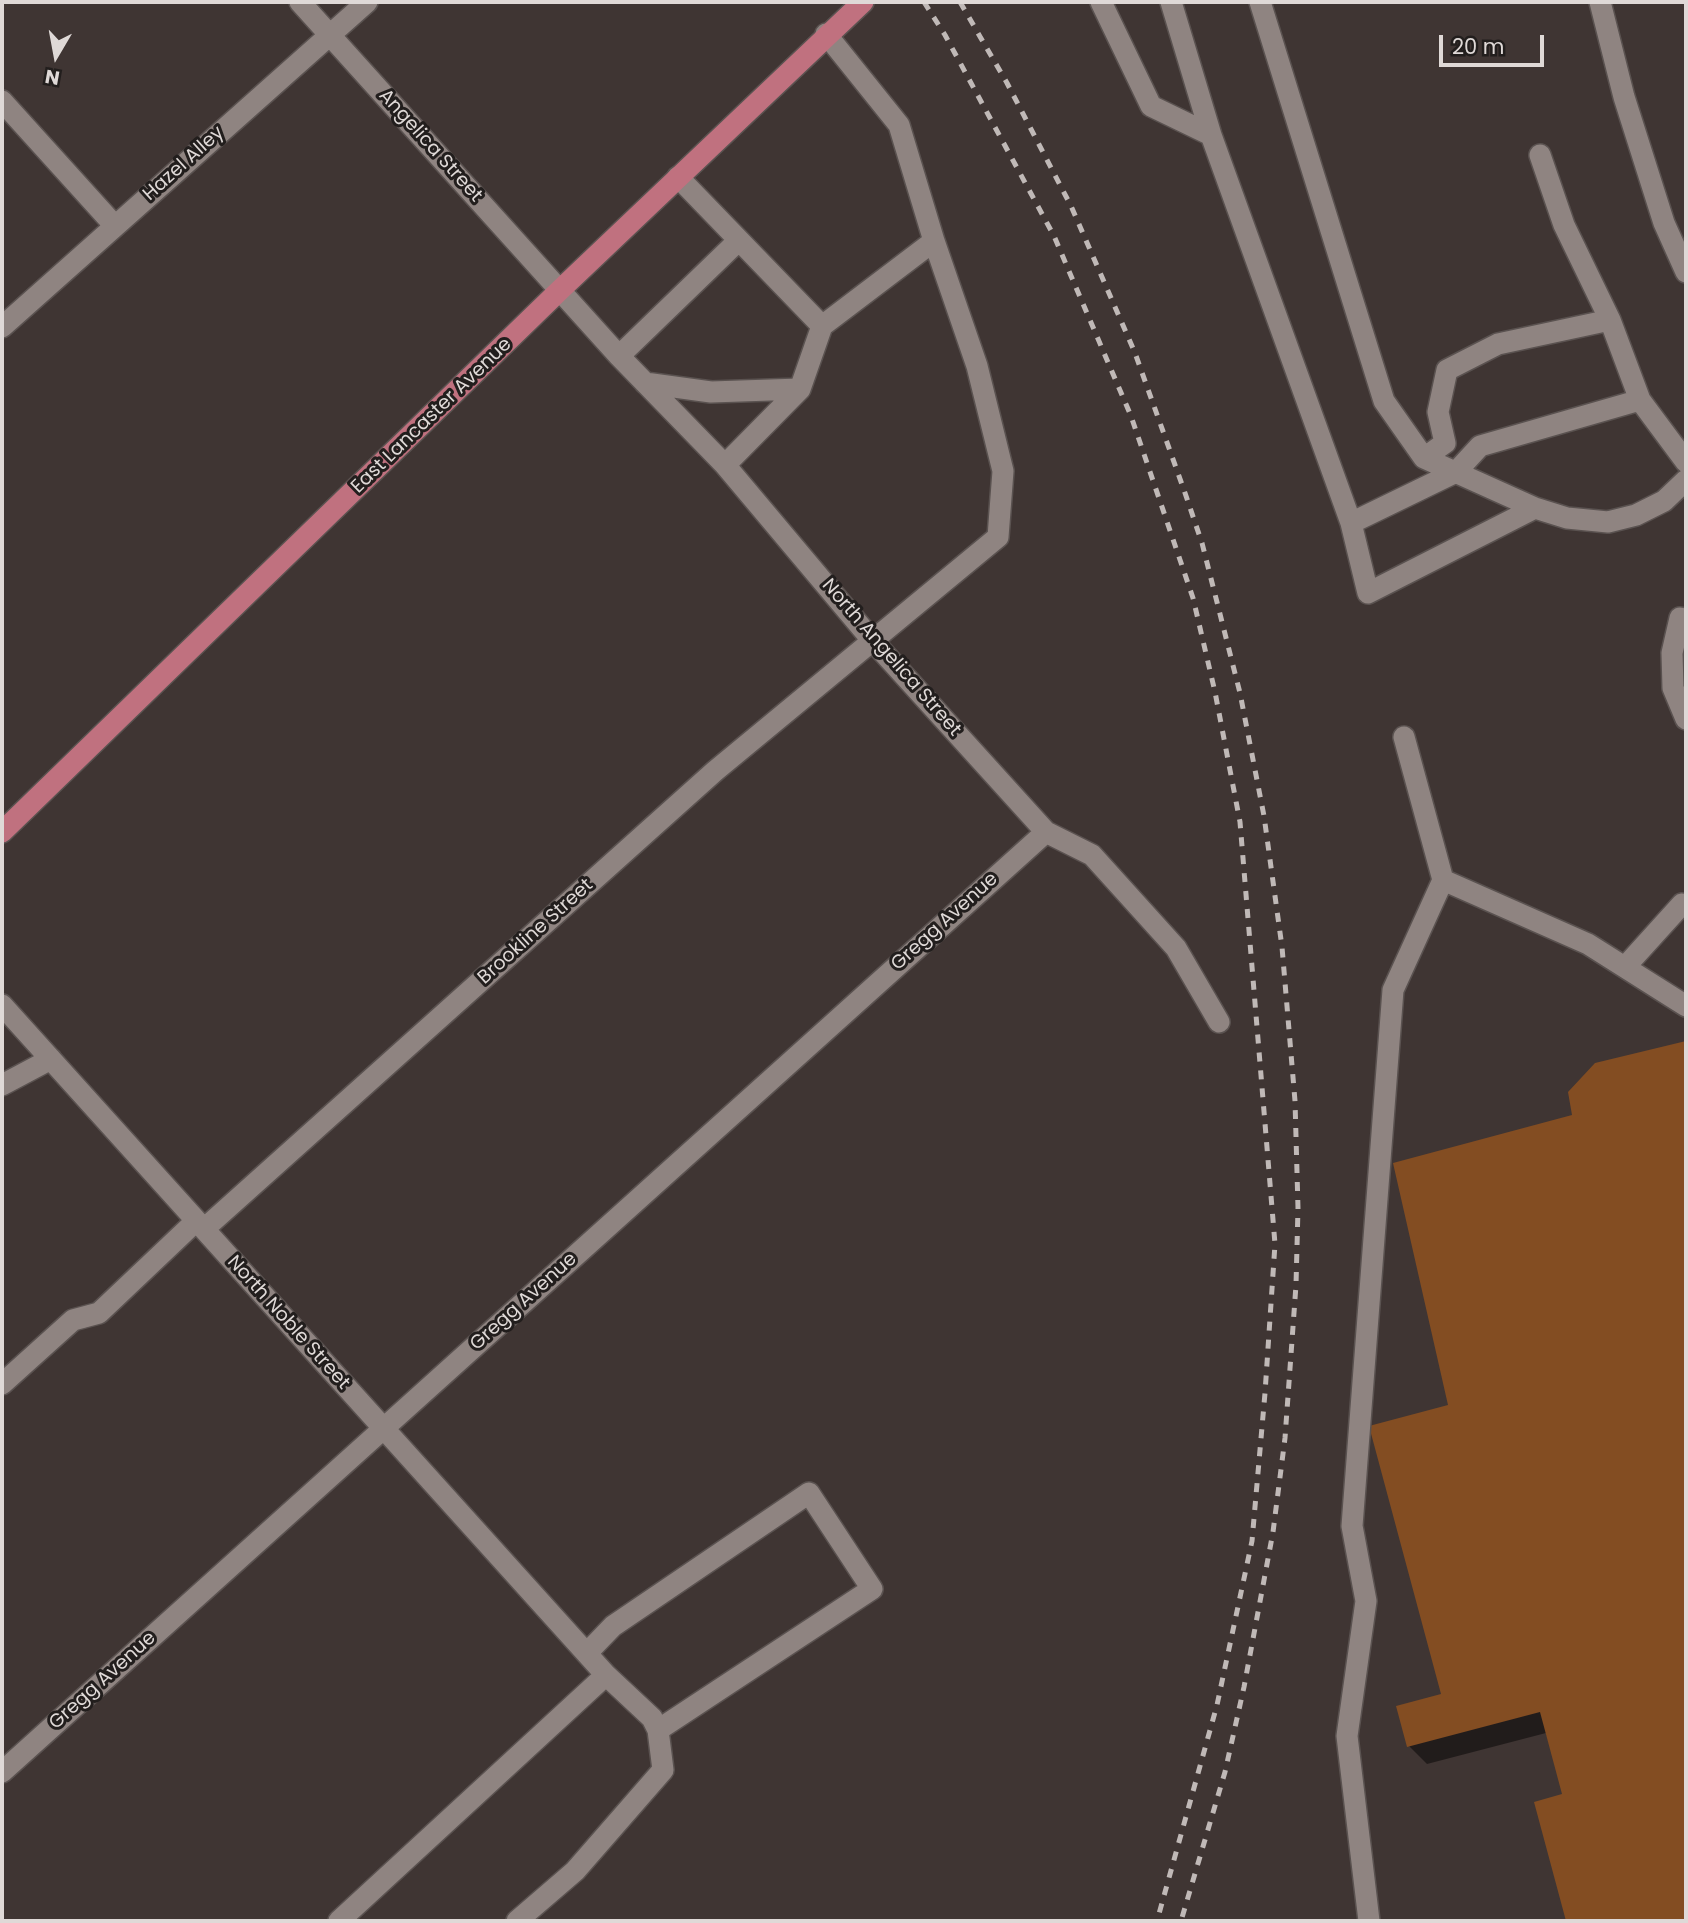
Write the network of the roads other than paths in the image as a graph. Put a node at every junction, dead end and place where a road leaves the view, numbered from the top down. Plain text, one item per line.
1 (300, 2) edge
2 (367, 2) edge
3 (863, 2) edge
4 (1101, 2) edge
5 (1171, 2) edge
6 (1260, 2) edge
7 (1601, 2) edge
8 (826, 34) junction
9 (330, 35) junction
10 (2, 100) edge
11 (1211, 135) junction
12 (1540, 155) dead end
13 (678, 177) junction
14 (115, 226) junction
15 (738, 241) junction
16 (934, 241) junction
17 (1686, 272) edge
18 (560, 290) junction
19 (1609, 320) junction
20 (822, 326) junction
21 (2, 327) edge
22 (619, 356) junction
23 (645, 383) junction
24 (800, 389) junction
25 (1640, 401) junction
26 (1424, 458) junction
27 (1686, 462) edge
28 (725, 464) junction
29 (1456, 472) junction
30 (1686, 480) edge
31 (1535, 509) junction
32 (1351, 523) junction
33 (1684, 612) edge
34 (872, 639) junction
35 (1685, 717) edge
36 (1404, 737) dead end
37 (1046, 831) junction
38 (2, 832) edge
39 (1443, 880) junction
40 (1684, 906) edge
41 (1625, 967) junction
42 (2, 1005) edge
43 (1686, 1006) edge
44 (1219, 1022) dead end
45 (51, 1059) junction
46 (2, 1085) edge
47 (200, 1225) junction
48 (2, 1384) edge
49 (383, 1428) junction
50 (581, 1647) junction
51 (606, 1675) junction
52 (658, 1730) junction
53 (2, 1772) edge
54 (339, 1921) edge
55 (517, 1921) edge
56 (1368, 1921) edge

1 - 9 street, Angelica Street
2 - 9 street, Hazel Alley
3 - 8 main road, East Lancaster Avenue
4 - 11 street
5 - 11 street
6 - 26 street
7 - 17 street
8 - 13 main road, East Lancaster Avenue
8 - 16 street, Brookline Street
9 - 14 street, Hazel Alley
9 - 18 street, Angelica Street
10 - 14 street
11 - 32 street
12 - 19 street
13 - 15 street
13 - 18 main road, East Lancaster Avenue
14 - 21 street, Hazel Alley
15 - 20 street
15 - 22 street
16 - 20 street
16 - 34 street, Brookline Street
18 - 22 street, North Angelica Street
18 - 38 main road, East Lancaster Avenue
19 - 25 street
19 - 26 street
20 - 24 street
22 - 23 street, North Angelica Street
23 - 24 street
23 - 28 street, North Angelica Street
24 - 28 street
25 - 27 street
25 - 29 street
26 - 29 street
28 - 34 street, North Angelica Street
29 - 31 street
29 - 32 street
30 - 31 street
31 - 32 street
33 - 35 street
34 - 37 street, North Angelica Street
34 - 47 street, Brookline Street
36 - 39 street
37 - 44 street, North Angelica Street
37 - 49 street, Gregg Avenue
39 - 41 street
39 - 56 street
40 - 41 street
41 - 43 street
42 - 45 street, North Noble Street
45 - 46 street
45 - 47 street, North Noble Street
47 - 48 street, Brookline Street
47 - 49 street, North Noble Street
49 - 50 street, North Noble Street
49 - 53 street, Gregg Avenue
50 - 51 street, North Noble Street
50 - 52 street
51 - 52 street, North Noble Street
51 - 54 street
52 - 55 street

